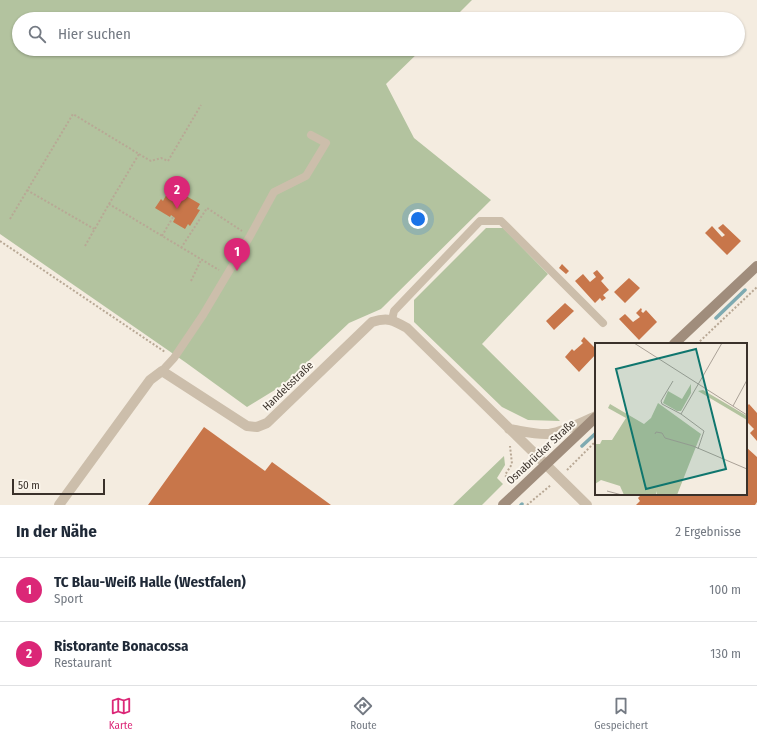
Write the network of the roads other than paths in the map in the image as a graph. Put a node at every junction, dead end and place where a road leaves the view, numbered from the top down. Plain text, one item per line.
1 (312, 135) dead end
2 (757, 266) edge
3 (392, 320) junction
4 (603, 322) dead end
5 (675, 343) edge
6 (162, 371) junction
7 (595, 416) edge
8 (595, 417) edge
9 (509, 429) junction
10 (546, 465) junction
11 (59, 505) edge
12 (503, 505) edge
13 (587, 505) edge

1 - 6 lane
2 - 5 main road
3 - 4 lane
3 - 6 street, Handelsstraße
3 - 9 street
6 - 11 street
7 - 9 street
8 - 10 main road, Osnabrücker Straße
9 - 10 street
10 - 12 main road, Osnabrücker Straße
10 - 13 street

